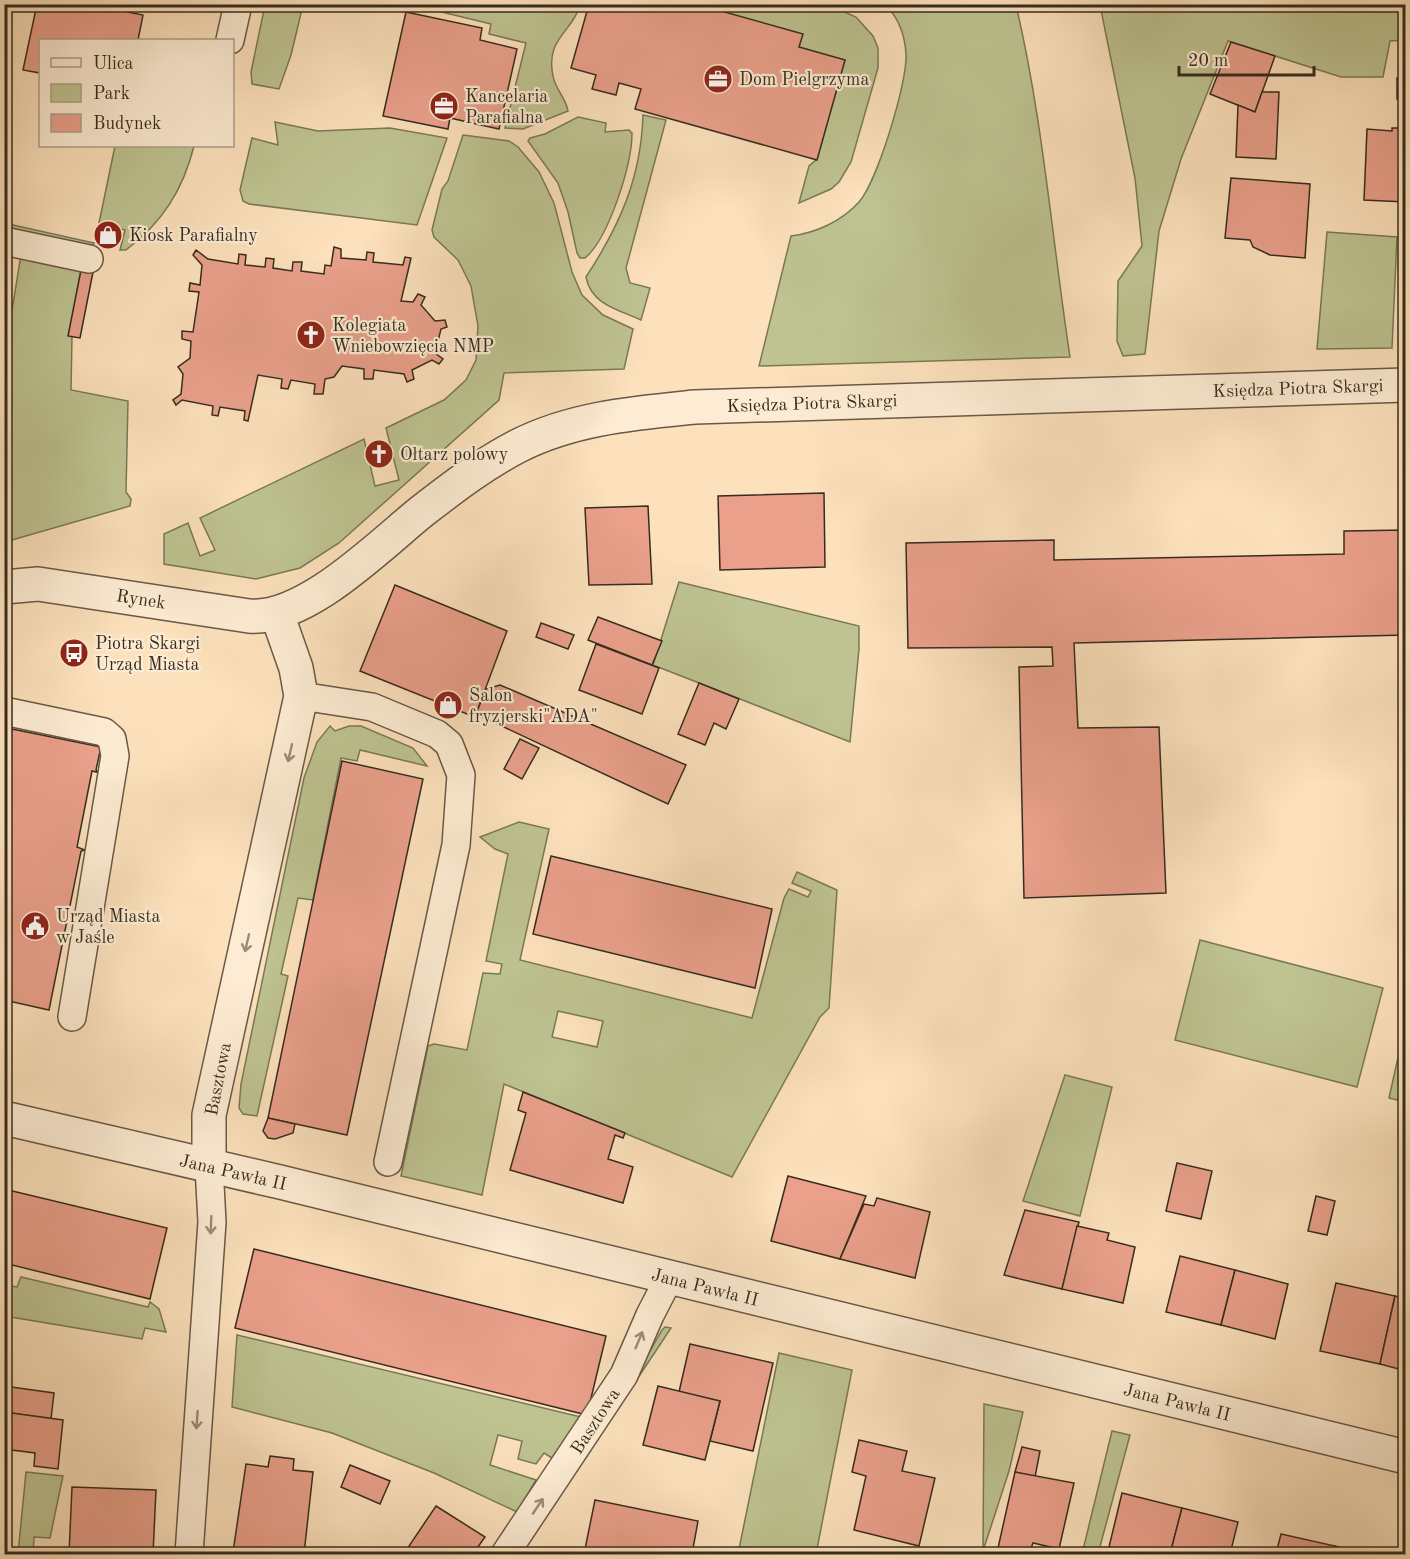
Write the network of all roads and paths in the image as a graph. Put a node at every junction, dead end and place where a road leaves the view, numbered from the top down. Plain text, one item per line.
1 (238, 4) edge
2 (230, 39) edge
3 (4, 241) edge
4 (89, 259) dead end
5 (1406, 385) edge
6 (4, 587) edge
7 (277, 614) junction
8 (301, 696) junction
9 (4, 711) edge
10 (72, 1017) dead end
11 (4, 1118) edge
12 (388, 1162) dead end
13 (209, 1167) junction
14 (669, 1278) junction
15 (1406, 1457) edge
16 (189, 1554) edge
17 (505, 1554) edge

1 - 2 lane
3 - 4 lane
5 - 7 street, Księdza Piotra Skargi
6 - 7 street, Rynek
7 - 8 street, Basztowa
8 - 12 lane
8 -> 13 street, Basztowa
9 - 10 lane
11 - 13 street, Jana Pawła II
13 - 14 street, Jana Pawła II
13 -> 16 lane, Basztowa
14 - 15 street, Jana Pawła II
17 -> 14 lane, Basztowa

